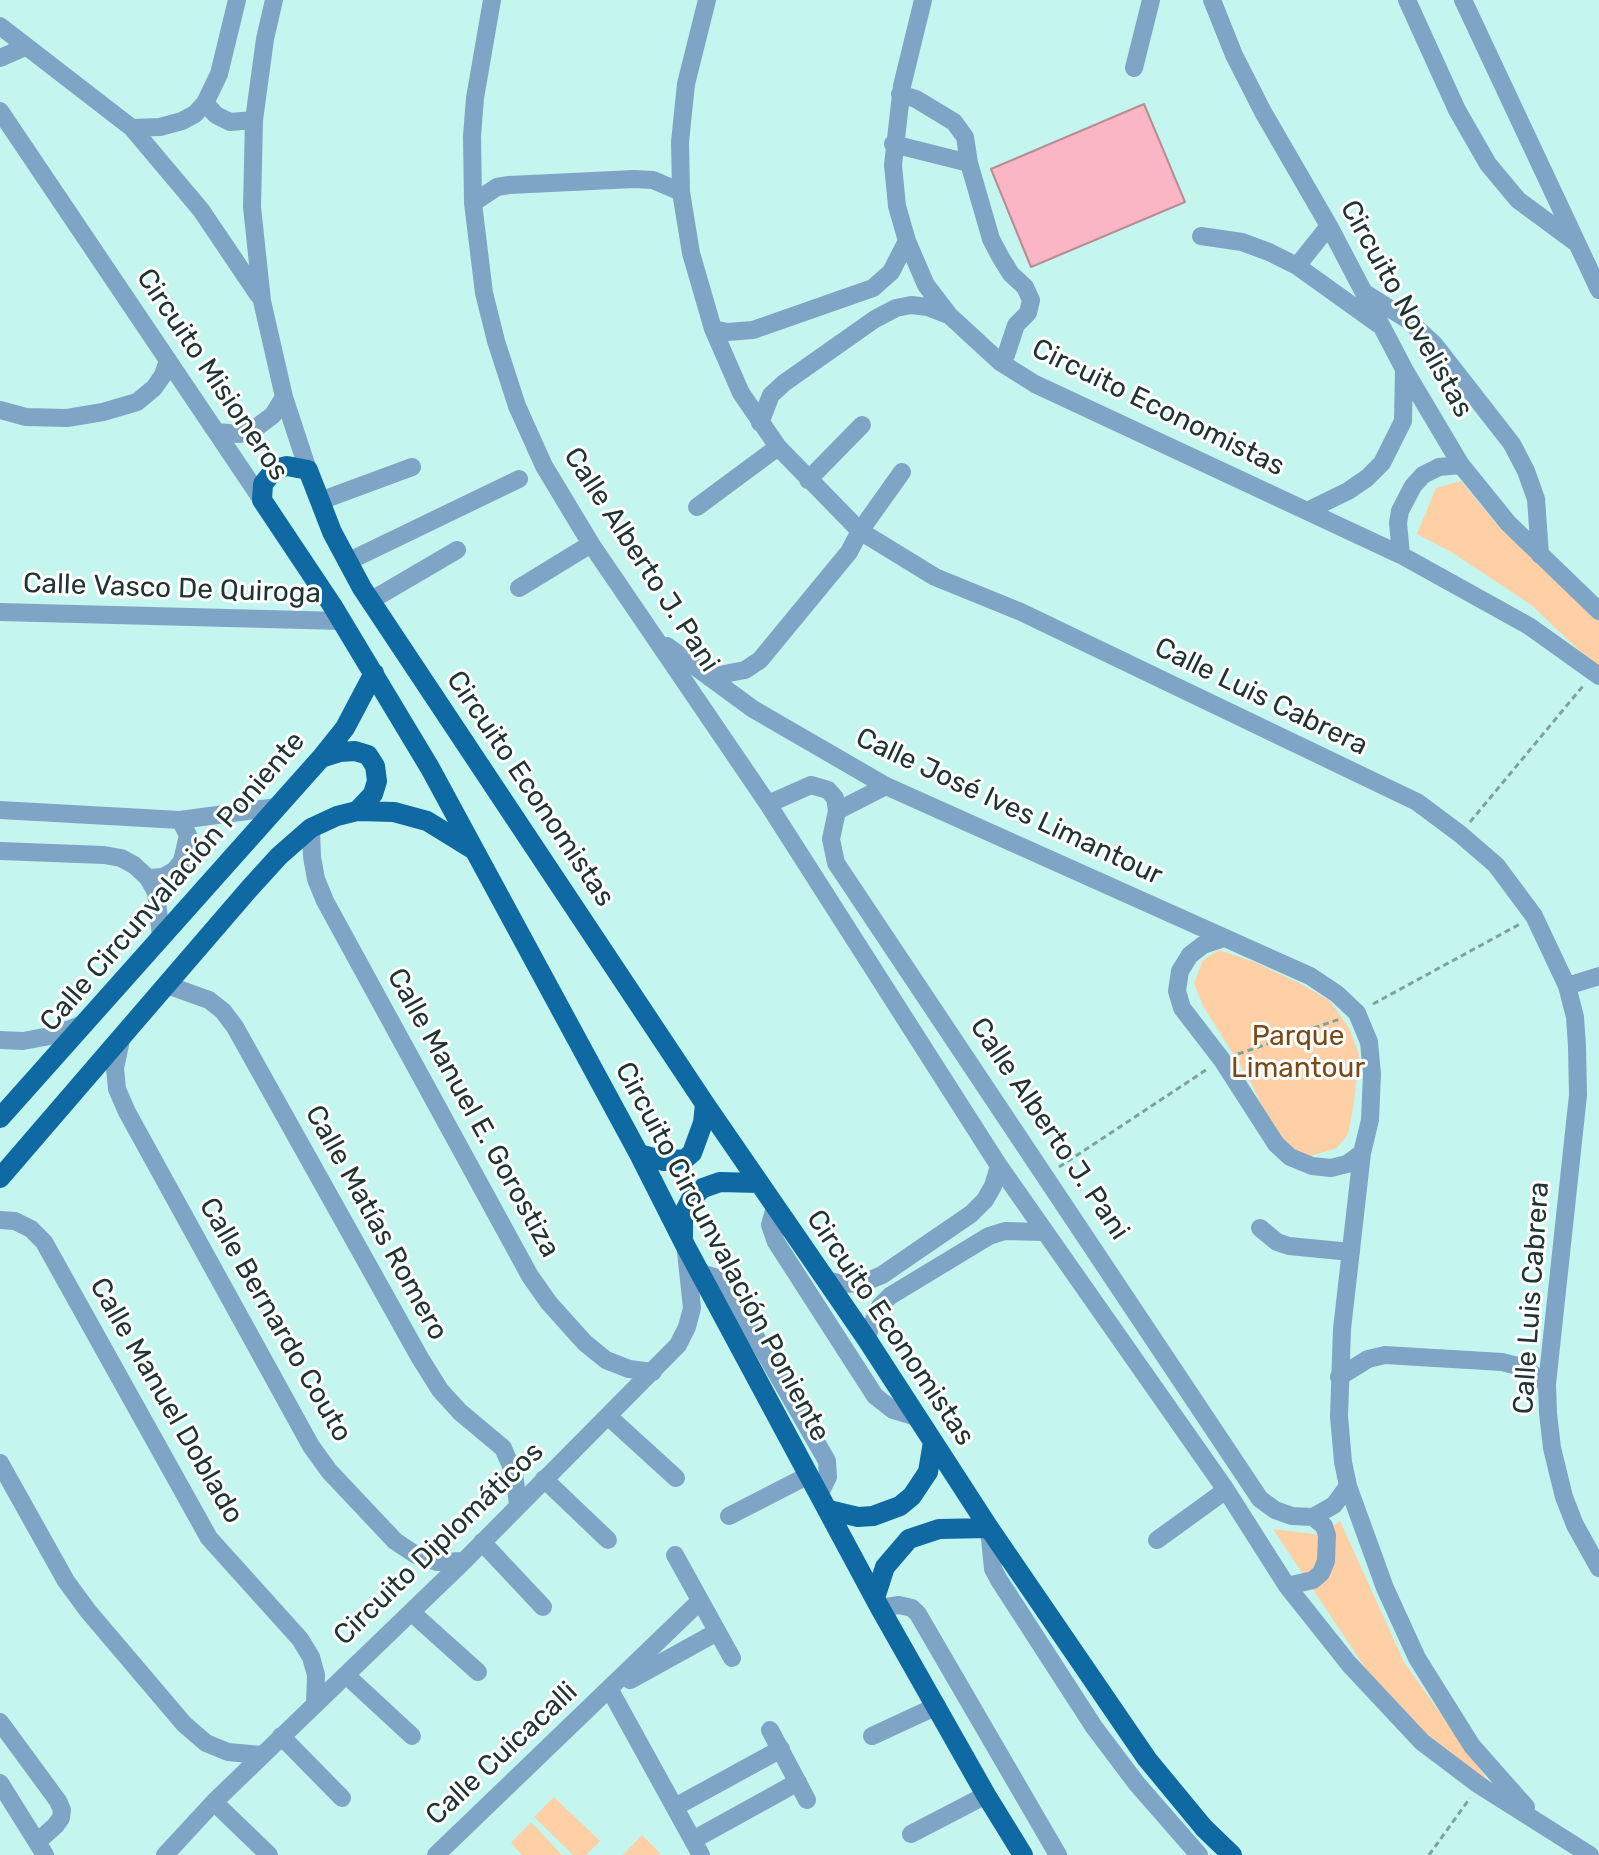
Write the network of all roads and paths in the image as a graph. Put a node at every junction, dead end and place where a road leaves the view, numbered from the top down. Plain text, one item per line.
1 (237, 0) edge
2 (274, 0) edge
3 (492, 0) edge
4 (707, 0) edge
5 (923, 0) edge
6 (1151, 0) edge
7 (1212, 0) edge
8 (1407, 0) edge
9 (1463, 0) edge
10 (0, 26) edge
11 (25, 47) junction
12 (0, 58) edge
13 (1134, 68) dead end
14 (900, 94) junction
15 (205, 103) junction
16 (0, 111) edge
17 (254, 120) junction
18 (132, 128) junction
19 (893, 144) junction
20 (969, 163) junction
21 (681, 192) junction
22 (473, 203) junction
23 (1329, 226) junction
24 (1201, 236) dead end
25 (907, 241) junction
26 (1578, 245) junction
27 (1297, 266) junction
28 (1599, 290) edge
29 (1364, 292) junction
30 (262, 301) junction
31 (949, 315) junction
32 (1381, 327) junction
33 (713, 329) junction
34 (168, 360) junction
35 (1000, 362) junction
36 (1404, 369) junction
37 (284, 397) junction
38 (0, 410) edge
39 (760, 423) junction
40 (862, 425) dead end
41 (217, 432) junction
42 (778, 447) junction
43 (1461, 465) junction
44 (412, 467) dead end
45 (308, 470) junction
46 (902, 472) dead end
47 (519, 479) dead end
48 (808, 480) junction
49 (262, 500) junction
50 (320, 501) junction
51 (697, 507) dead end
52 (1307, 511) junction
53 (860, 531) junction
54 (591, 544) junction
55 (457, 550) dead end
56 (1401, 555) junction
57 (1540, 555) junction
58 (347, 562) junction
59 (519, 588) dead end
60 (370, 601) junction
61 (1599, 611) edge
62 (0, 612) edge
63 (342, 621) junction
64 (656, 638) junction
65 (374, 673) junction
66 (1597, 674) edge
67 (709, 677) junction
68 (321, 758) junction
69 (886, 786) junction
70 (768, 804) junction
71 (277, 807) junction
72 (0, 810) edge
73 (357, 811) junction
74 (837, 811) junction
75 (180, 820) junction
76 (311, 828) junction
77 (1460, 834) junction
78 (0, 851) edge
79 (474, 851) junction
80 (148, 878) junction
81 (1534, 916) junction
82 (161, 937) junction
83 (1224, 938) junction
84 (1599, 976) edge
85 (167, 985) junction
86 (1567, 986) junction
87 (1357, 1013) junction
88 (86, 1023) junction
89 (0, 1040) edge
90 (121, 1040) junction
91 (1222, 1060) junction
92 (705, 1104) junction
93 (0, 1118) edge
94 (1362, 1153) junction
95 (639, 1154) junction
96 (1064, 1163) dead end
97 (999, 1166) junction
98 (0, 1178) edge
99 (759, 1183) junction
100 (775, 1207) junction
101 (0, 1220) edge
102 (1260, 1228) dead end
103 (1044, 1232) junction
104 (685, 1245) junction
105 (1351, 1252) junction
106 (826, 1280) junction
107 (866, 1338) junction
108 (653, 1372) junction
109 (1339, 1377) junction
110 (1547, 1384) junction
111 (609, 1417) junction
112 (916, 1417) junction
113 (933, 1442) junction
114 (0, 1463) edge
115 (676, 1478) dead end
116 (544, 1479) junction
117 (5, 1482) edge
118 (1348, 1486) junction
119 (1226, 1490) junction
120 (819, 1493) junction
121 (518, 1505) junction
122 (729, 1516) dead end
123 (1313, 1517) junction
124 (1575, 1525) junction
125 (989, 1528) junction
126 (1599, 1530) edge
127 (608, 1540) dead end
128 (1157, 1540) dead end
129 (482, 1542) junction
130 (675, 1555) dead end
131 (464, 1561) junction
132 (1599, 1568) edge
133 (1287, 1586) junction
134 (700, 1601) junction
135 (877, 1603) junction
136 (543, 1607) dead end
137 (411, 1612) junction
138 (717, 1632) junction
139 (732, 1658) dead end
140 (478, 1672) dead end
141 (346, 1675) junction
142 (610, 1690) junction
143 (315, 1704) junction
144 (937, 1706) junction
145 (0, 1722) edge
146 (770, 1730) dead end
147 (281, 1736) junction
148 (412, 1736) dead end
149 (872, 1736) dead end
150 (781, 1749) junction
151 (261, 1755) junction
152 (798, 1782) junction
153 (0, 1783) edge
154 (1479, 1785) junction
155 (986, 1795) junction
156 (342, 1798) dead end
157 (807, 1800) dead end
158 (214, 1802) junction
159 (675, 1807) junction
160 (1548, 1829) junction
161 (911, 1834) dead end
162 (697, 1847) edge
163 (41, 1848) edge
164 (165, 1855) edge
165 (269, 1855) edge
166 (436, 1855) edge
167 (1023, 1855) edge
168 (1058, 1855) edge
169 (1199, 1855) edge
170 (1232, 1855) edge
171 (1429, 1855) edge
172 (1590, 1855) edge

1 - 15 street
2 - 17 street, Circuito Economistas
3 - 22 street, Calle Alberto J. Pani
4 - 21 street, Calle Luis Cabrera
5 - 14 street, Circuito Economistas
6 - 13 street
7 - 23 street, Circuito Novelistas
8 - 26 street
9 - 26 street
10 - 11 street
11 - 12 street
11 - 18 street
14 - 19 street, Circuito Economistas
14 - 20 street
15 - 17 street
15 - 18 street
16 - 34 street, Circuito Misioneros
17 - 30 street, Circuito Economistas
18 - 30 street
19 - 20 street
19 - 25 street, Circuito Economistas
20 - 35 street
21 - 22 street
21 - 33 street, Calle Luis Cabrera
22 - 54 street, Calle Alberto J. Pani
23 - 27 street
23 - 29 street, Circuito Novelistas
24 - 27 street
25 - 31 street, Circuito Economistas
25 - 33 street
26 - 28 street
27 - 32 street
29 - 32 street, Circuito Novelistas
29 - 57 street
30 - 37 street, Circuito Economistas
31 - 35 street, Circuito Economistas
31 - 39 street
32 - 36 street, Circuito Novelistas
33 - 39 street, Calle Luis Cabrera
34 - 38 street
34 - 41 street, Circuito Misioneros
35 - 52 street, Circuito Economistas
36 - 43 street, Circuito Novelistas
36 - 52 street
37 - 41 street
37 - 45 street, Circuito Economistas
39 - 42 street, Calle Luis Cabrera
40 - 48 street
41 - 49 street, Circuito Misioneros
42 - 48 street, Calle Luis Cabrera
42 - 51 street
43 - 56 street
43 - 57 street, Circuito Novelistas
44 - 50 street
45 - 49 main road
45 - 50 main road, Circuito Economistas
46 - 53 street
47 - 58 street
48 - 53 street, Calle Luis Cabrera
49 - 63 main road, Circuito Misioneros
50 - 58 main road, Circuito Economistas
52 - 56 street, Circuito Economistas
53 - 67 street
53 - 77 street, Calle Luis Cabrera
54 - 59 street
54 - 64 street, Calle Alberto J. Pani
55 - 60 street
56 - 66 street, Circuito Economistas
57 - 61 street, Circuito Novelistas
58 - 60 main road, Circuito Economistas
60 - 92 main road, Circuito Economistas
62 - 63 street, Calle Vasco De Quiroga
63 - 65 main road, Circuito Misioneros
64 - 67 street, Calle José Ives Limantour
64 - 70 street, Calle Alberto J. Pani
65 - 68 main road, Calle Circunvalación Poniente
65 - 79 main road, Circuito Circunvalación Poniente
66 - 77 path
67 - 69 street, Calle José Ives Limantour
68 - 71 main road, Calle Circunvalación Poniente
68 - 73 main road
69 - 74 street
69 - 83 street, Calle José Ives Limantour
70 - 74 street
70 - 97 street, Calle Alberto J. Pani
71 - 75 street
71 - 82 main road, Calle Circunvalación Poniente
72 - 75 street
73 - 76 main road
73 - 79 main road
74 - 123 street, Calle Alberto J. Pani
75 - 80 street
76 - 85 main road
76 - 108 street, Calle Manuel E. Gorostiza
77 - 81 street, Calle Luis Cabrera
78 - 80 street
79 - 95 main road, Circuito Circunvalación Poniente
80 - 82 street
81 - 86 street, Calle Luis Cabrera
81 - 87 path
82 - 88 main road, Calle Circunvalación Poniente
83 - 87 street, Calle José Ives Limantour
83 - 91 street
84 - 86 street
85 - 90 main road
85 - 121 street, Calle Matías Romero
86 - 110 street, Calle Luis Cabrera
87 - 91 path
87 - 94 street
88 - 89 street
88 - 93 main road, Calle Circunvalación Poniente
90 - 98 main road
90 - 131 street, Calle Bernardo Couto
91 - 94 street
91 - 96 path
92 - 95 main road
92 - 99 main road, Circuito Economistas
94 - 105 street
95 - 104 main road, Circuito Circunvalación Poniente
97 - 103 street, Calle Alberto J. Pani
97 - 106 street
99 - 100 main road, Circuito Economistas
99 - 104 main road
100 - 106 main road, Circuito Economistas
100 - 112 street
101 - 143 street, Calle Manuel Doblado
102 - 105 street
103 - 107 street
103 - 119 street, Calle Alberto J. Pani
104 - 108 street, Circuito Diplomáticos
104 - 120 main road, Circuito Circunvalación Poniente
105 - 109 street
106 - 107 main road, Circuito Economistas
107 - 112 main road, Circuito Economistas
108 - 111 street, Circuito Diplomáticos
109 - 110 street
109 - 118 street
110 - 124 street, Calle Luis Cabrera
111 - 115 street
111 - 116 street, Circuito Diplomáticos
112 - 113 main road, Circuito Economistas
113 - 120 main road
113 - 125 main road, Circuito Economistas
114 - 117 street
116 - 121 street, Circuito Diplomáticos
116 - 127 street
117 - 151 street
118 - 123 street
118 - 160 street
119 - 128 street
119 - 133 street, Calle Alberto J. Pani
120 - 122 street
120 - 135 main road, Circuito Circunvalación Poniente
121 - 129 street, Circuito Diplomáticos
123 - 133 street
124 - 126 street
124 - 132 street, Calle Luis Cabrera
125 - 135 main road
125 - 169 street, Circuito Economistas
125 - 170 main road, Circuito Economistas
129 - 131 street, Circuito Diplomáticos
129 - 136 street
130 - 134 street
131 - 137 street, Circuito Diplomáticos
133 - 154 street, Calle Alberto J. Pani
134 - 138 street
134 - 142 street
135 - 144 main road, Circuito Circunvalación Poniente
135 - 168 street
137 - 140 street
137 - 141 street, Circuito Diplomáticos
138 - 139 street
138 - 142 street
141 - 143 street, Circuito Diplomáticos
141 - 148 street
142 - 159 street, Calle Cuicacalli
142 - 166 street, Calle Cuicacalli
143 - 147 street, Circuito Diplomáticos
144 - 149 street
144 - 155 main road, Circuito Circunvalación Poniente
145 - 163 street
146 - 150 street
147 - 151 street, Circuito Diplomáticos
147 - 156 street
150 - 152 street
150 - 159 street
151 - 158 street, Circuito Diplomáticos
152 - 157 street
152 - 162 street
153 - 163 street
154 - 160 street, Calle Alberto J. Pani
154 - 171 path
155 - 161 street
155 - 167 main road, Circuito Circunvalación Poniente
158 - 164 street, Circuito Diplomáticos
158 - 165 street
159 - 162 street, Calle Cuicacalli
160 - 172 street, Calle Alberto J. Pani

